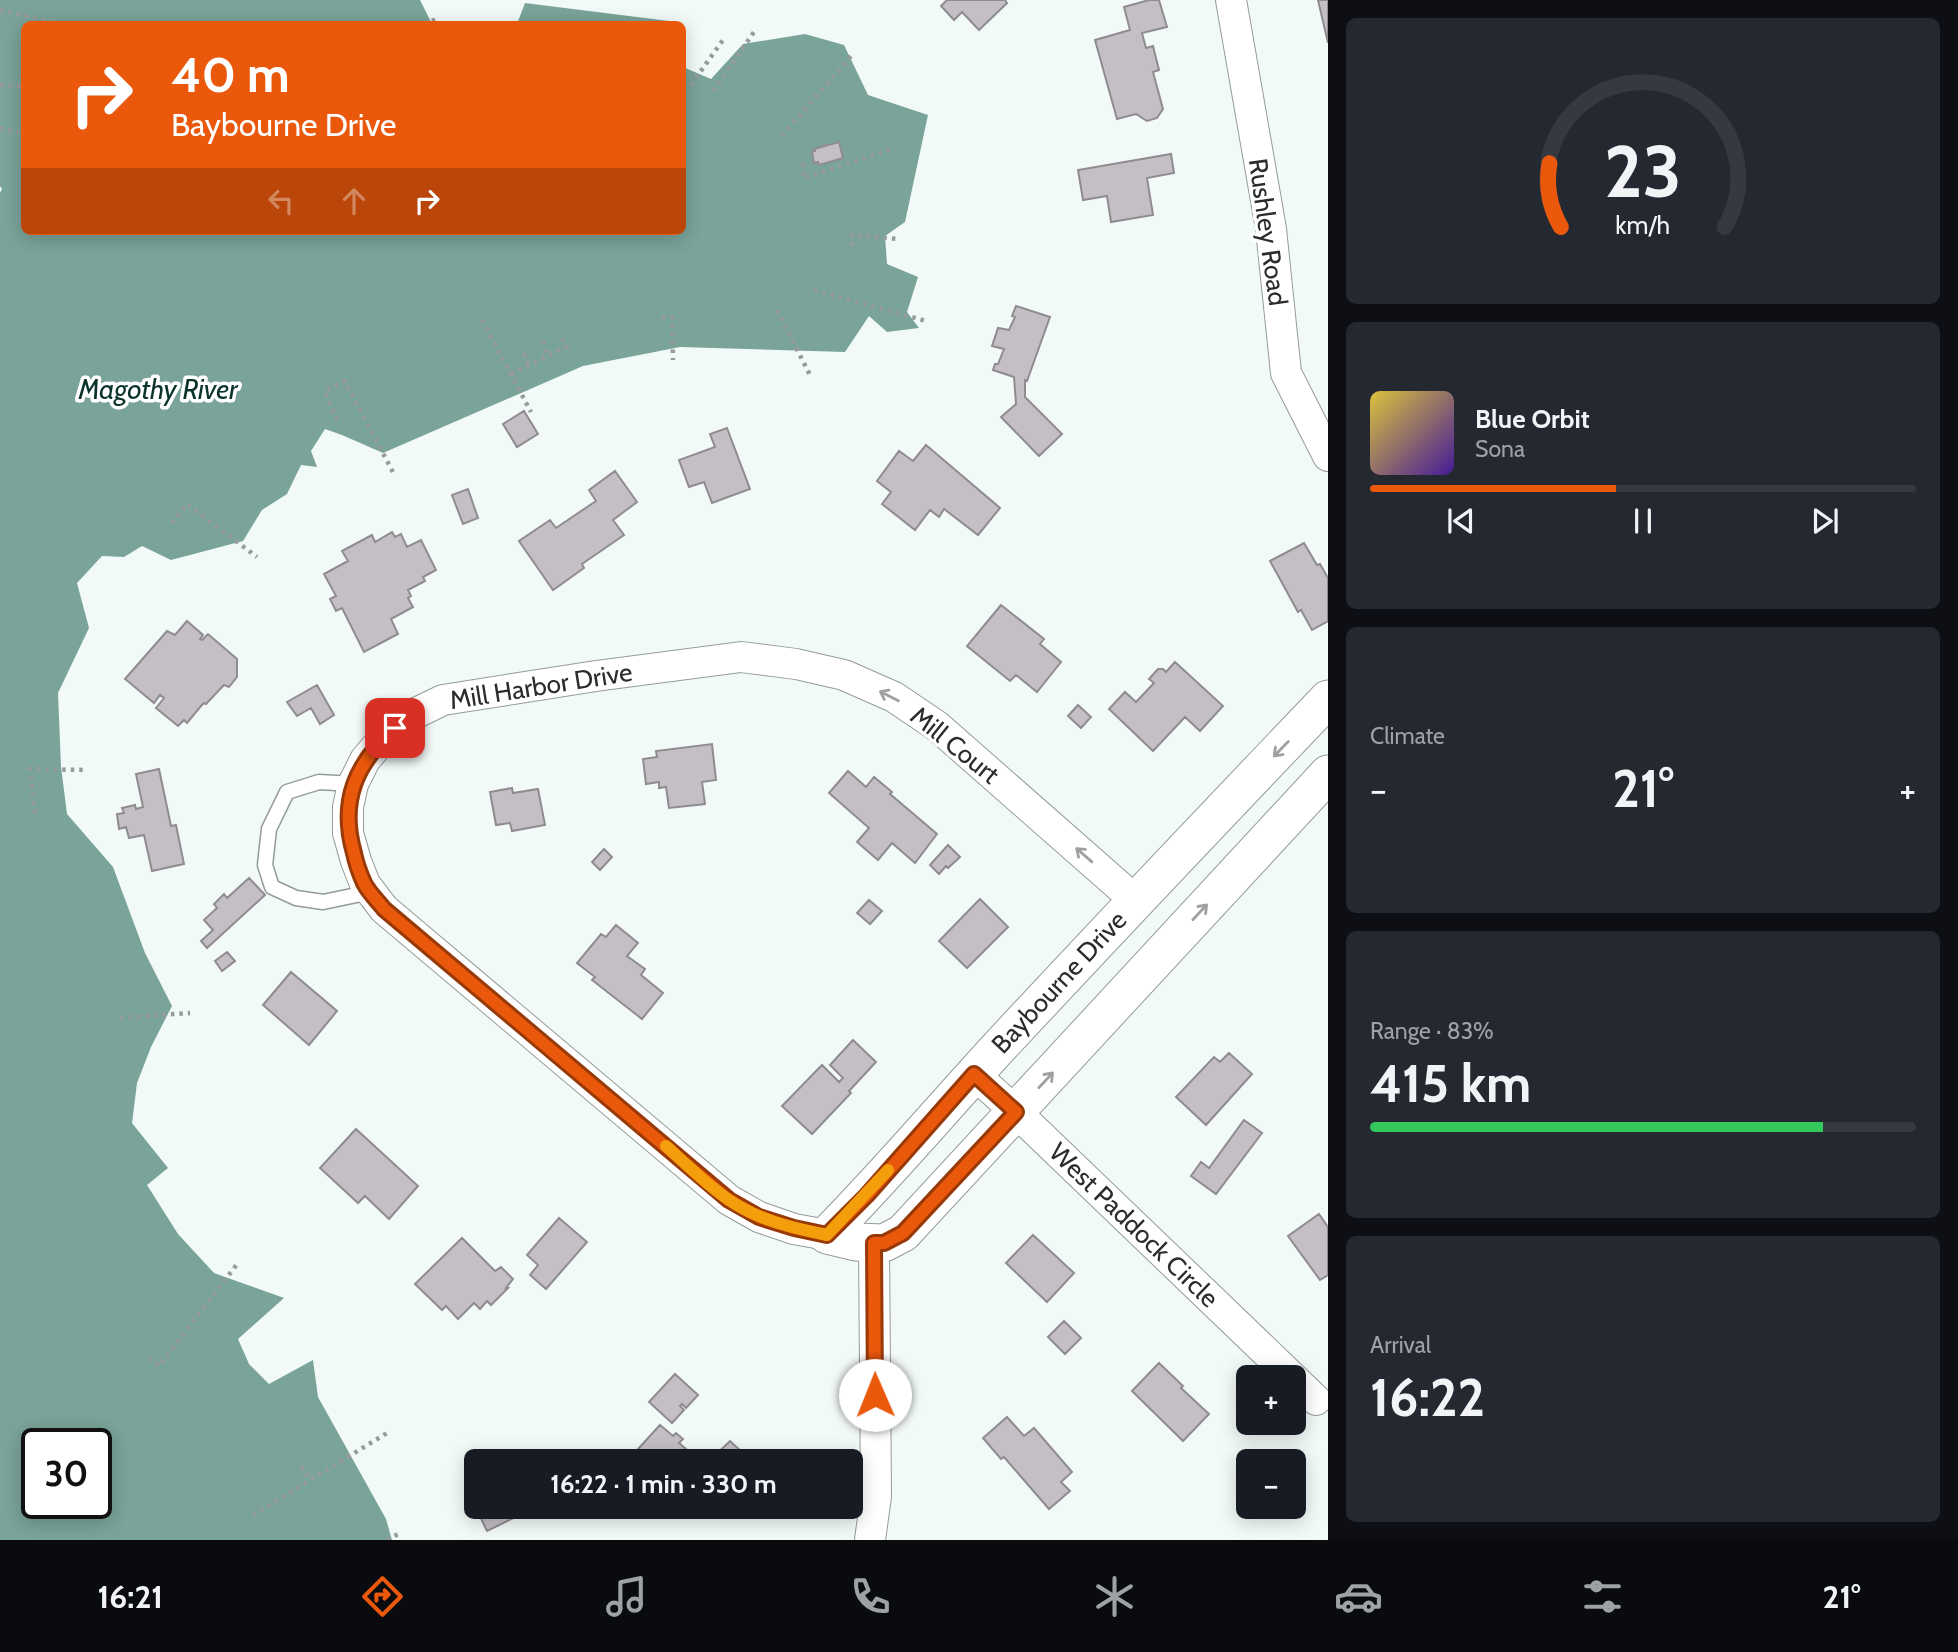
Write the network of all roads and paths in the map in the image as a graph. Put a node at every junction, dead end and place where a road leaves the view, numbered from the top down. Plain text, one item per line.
1 (1231, 0) edge
2 (0, 10) edge
3 (439, 18) dead end
4 (49, 21) edge
5 (432, 21) edge
6 (754, 32) dead end
7 (726, 37) dead end
8 (852, 55) dead end
9 (0, 85) edge
10 (691, 85) dead end
11 (21, 87) edge
12 (713, 92) dead end
13 (0, 128) edge
14 (21, 132) edge
15 (782, 136) dead end
16 (895, 148) dead end
17 (803, 163) dead end
18 (899, 239) dead end
19 (852, 246) dead end
20 (814, 290) dead end
21 (777, 310) dead end
22 (662, 317) dead end
23 (482, 320) dead end
24 (926, 321) dead end
25 (559, 336) dead end
26 (543, 341) dead end
27 (524, 353) dead end
28 (548, 356) junction
29 (673, 360) dead end
30 (529, 366) junction
31 (511, 374) junction
32 (811, 377) dead end
33 (531, 412) dead end
34 (337, 420) dead end
35 (1328, 456) edge
36 (395, 476) dead end
37 (172, 523) dead end
38 (257, 557) dead end
39 (741, 657) joint
40 (1328, 699) edge
41 (87, 770) dead end
42 (1328, 774) edge
43 (353, 784) junction
44 (35, 813) dead end
45 (371, 892) junction
46 (1135, 900) junction
47 (190, 1013) dead end
48 (120, 1018) dead end
49 (974, 1074) junction
50 (1016, 1112) junction
51 (827, 1235) junction
52 (874, 1243) junction
53 (238, 1263) dead end
54 (149, 1358) dead end
55 (1279, 1365) edge
56 (1306, 1390) edge
57 (1316, 1400) dead end
58 (387, 1433) dead end
59 (301, 1466) dead end
60 (310, 1480) junction
61 (253, 1515) dead end
62 (402, 1532) dead end
63 (387, 1540) edge
64 (870, 1540) edge

1 - 35 street, Rushley Road
2 - 4 path
3 - 5 path
6 - 12 path
7 - 10 path
8 - 15 path
9 - 11 path
13 - 14 path
16 - 17 path
18 - 19 path
20 - 24 path
21 - 32 path
22 - 29 path
23 - 31 path
25 - 28 path
26 - 28 path
27 - 30 path
28 - 30 path
30 - 31 path
31 - 33 path
34 - 36 path
37 - 38 path
39 - 43 street, Mill Harbor Drive
46 -> 39 street, Mill Court
40 -> 46 street, Baybourne Drive
41 - 44 path
50 -> 42 street
43 - 45 street, Mill Harbor Drive
43 - 45 lane
45 - 51 street, Mill Harbor Drive
46 - 49 street, Baybourne Drive
47 - 48 path
49 - 50 street, West Paddock Circle
49 - 51 street, Baybourne Drive
50 - 52 street
50 - 55 street, West Paddock Circle
51 - 52 street
52 - 64 street
53 - 54 path
56 - 57 street, West Paddock Circle
58 - 60 path
59 - 60 path
60 - 61 path
62 - 63 path

